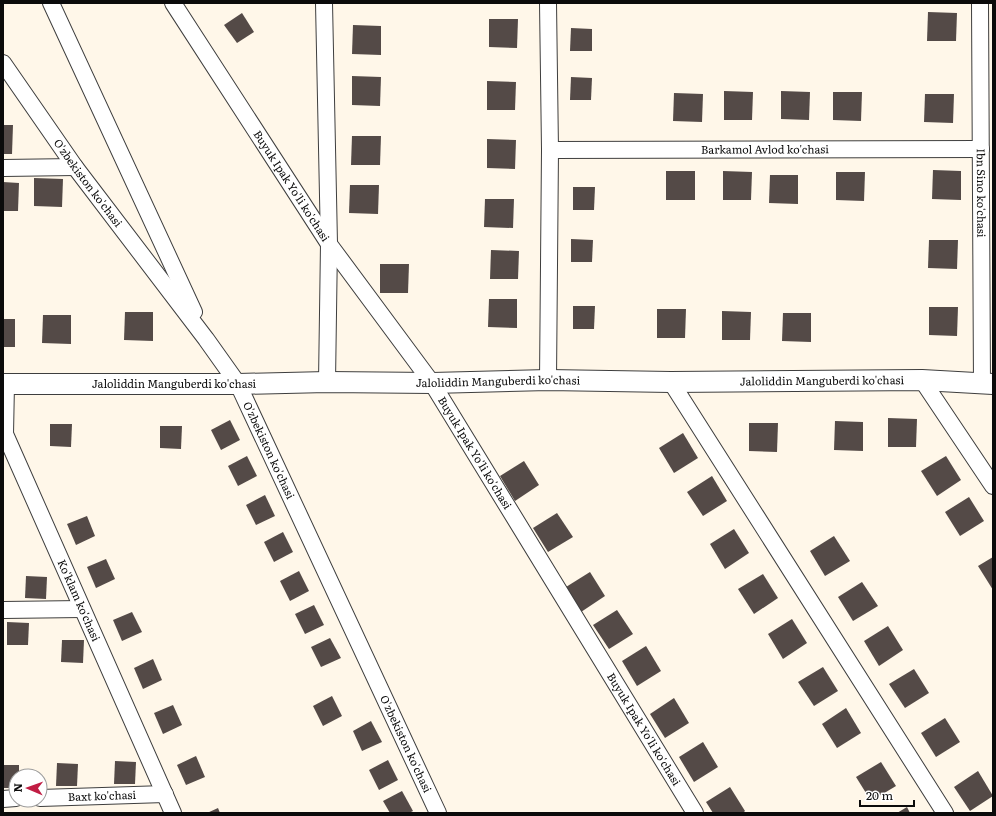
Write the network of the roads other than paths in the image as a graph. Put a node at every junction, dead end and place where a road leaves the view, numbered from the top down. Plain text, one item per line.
1 (51, 3) edge
2 (173, 3) edge
3 (324, 3) edge
4 (548, 3) edge
5 (980, 3) edge
6 (3, 62) edge
7 (981, 149) junction
8 (550, 150) junction
9 (75, 167) junction
10 (3, 168) edge
11 (329, 244) junction
12 (206, 339) junction
13 (548, 380) junction
14 (922, 380) junction
15 (327, 382) junction
16 (671, 382) junction
17 (432, 383) junction
18 (5, 384) edge
19 (238, 384) junction
20 (987, 384) edge
21 (993, 486) edge
22 (82, 609) junction
23 (3, 610) edge
24 (164, 794) junction
25 (48, 798) edge
26 (173, 813) edge
27 (438, 813) edge
28 (695, 813) edge
29 (945, 813) edge

1 - 12 street
2 - 11 street, Buyuk Ipak Yo'li ko'chasi
3 - 11 street
4 - 8 street
5 - 7 street, Ibn Sino ko'chasi
6 - 9 street, O'zbekiston ko'chasi
7 - 8 street, Barkamol Avlod ko'chasi
7 - 20 street, Ibn Sino ko'chasi
8 - 13 street
9 - 10 street
9 - 12 street, O'zbekiston ko'chasi
11 - 15 street
11 - 17 street, Buyuk Ipak Yo'li ko'chasi
12 - 19 street, O'zbekiston ko'chasi
13 - 16 street, Jaloliddin Manguberdi ko'chasi
13 - 17 street, Jaloliddin Manguberdi ko'chasi
14 - 16 street, Jaloliddin Manguberdi ko'chasi
14 - 20 street, Jaloliddin Manguberdi ko'chasi
14 - 21 street
15 - 17 street, Jaloliddin Manguberdi ko'chasi
15 - 19 street, Jaloliddin Manguberdi ko'chasi
16 - 29 street
17 - 28 street, Buyuk Ipak Yo'li ko'chasi
18 - 19 street, Jaloliddin Manguberdi ko'chasi
18 - 22 street, Ko'klam ko'chasi
19 - 27 street, O'zbekiston ko'chasi
22 - 23 street
22 - 24 street, Ko'klam ko'chasi
24 - 25 street, Baxt ko'chasi
24 - 26 street, Ko'klam ko'chasi

